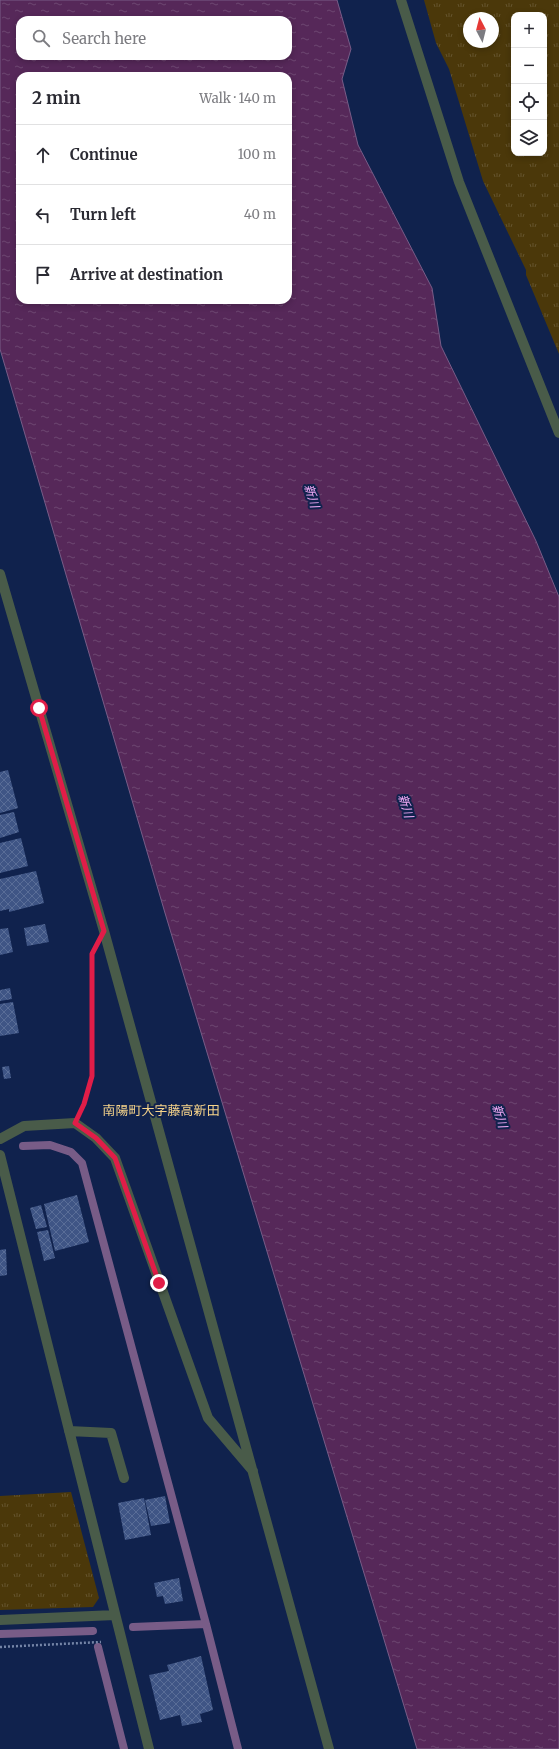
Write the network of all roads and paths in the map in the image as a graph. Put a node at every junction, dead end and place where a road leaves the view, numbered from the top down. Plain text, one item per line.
1 (401, 0) edge
2 (559, 433) edge
3 (0, 574) edge
4 (92, 962) dead end
5 (75, 1123) junction
6 (0, 1139) edge
7 (0, 1155) edge
8 (69, 1431) junction
9 (254, 1473) junction
10 (124, 1478) dead end
11 (115, 1615) junction
12 (0, 1620) edge
13 (122, 1642) junction
14 (0, 1646) edge
15 (149, 1749) edge
16 (329, 1749) edge

1 - 2 street
3 - 9 street
4 - 5 path
5 - 6 street
5 - 9 street
7 - 8 street
8 - 10 street
8 - 11 street
9 - 16 street
11 - 12 street
11 - 13 street
13 - 14 path
13 - 15 street

